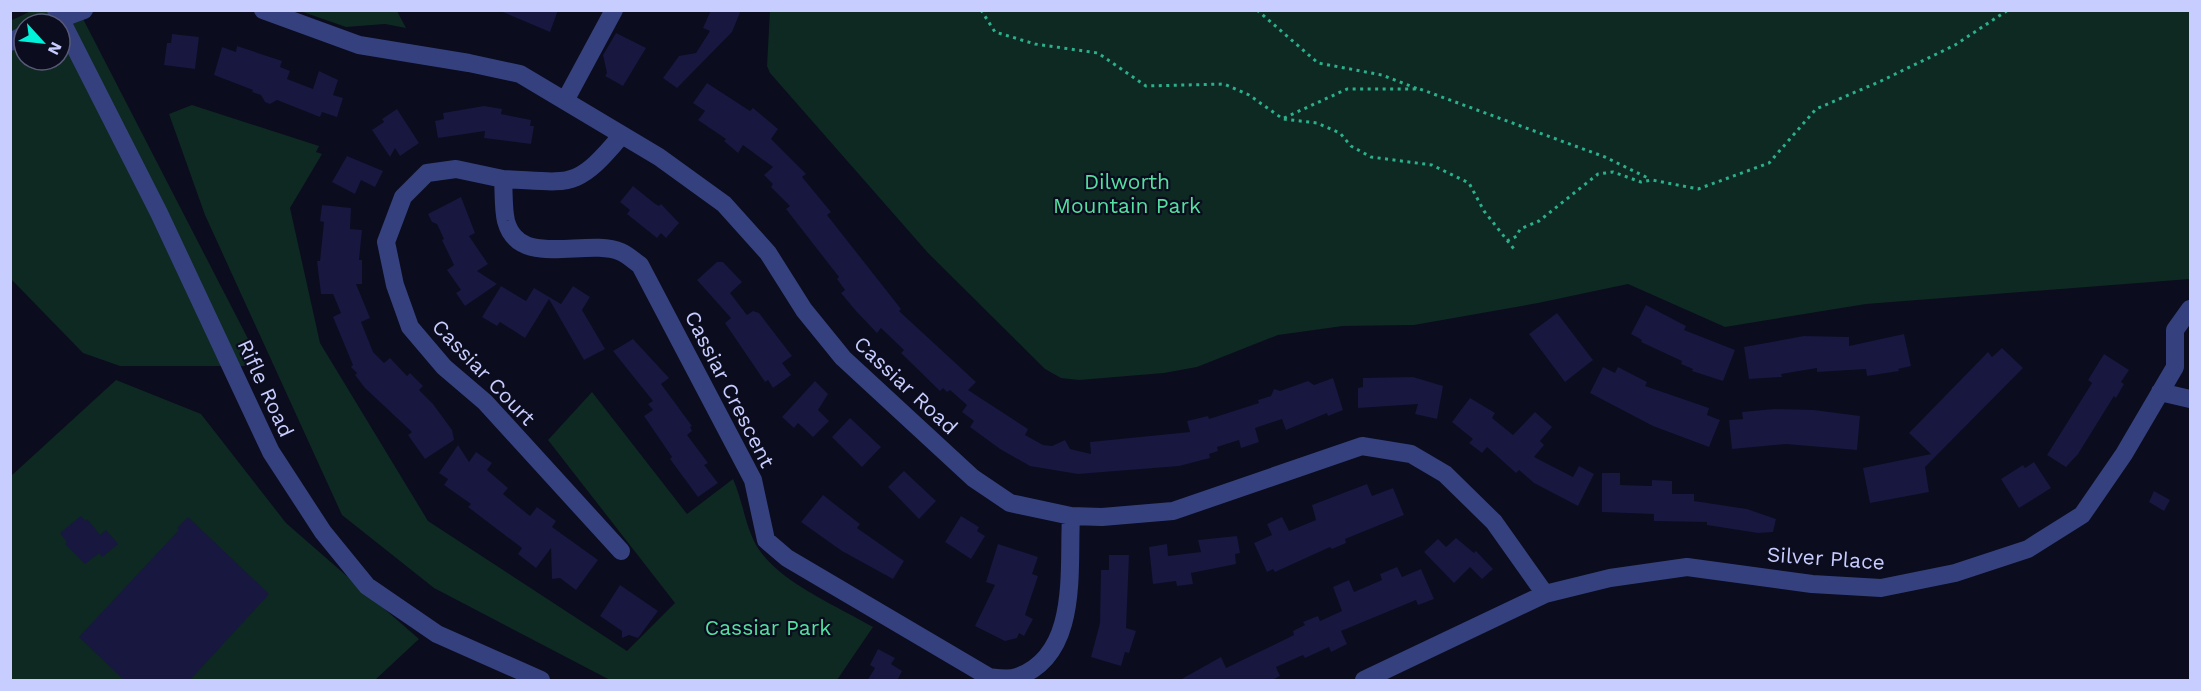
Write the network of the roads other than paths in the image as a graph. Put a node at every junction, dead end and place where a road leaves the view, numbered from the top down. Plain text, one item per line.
1 (263, 10) edge
2 (614, 10) edge
3 (72, 51) edge
4 (566, 99) junction
5 (621, 135) junction
6 (503, 179) junction
7 (2190, 309) edge
8 (2160, 392) junction
9 (2190, 399) edge
10 (1071, 516) junction
11 (621, 551) dead end
12 (1545, 594) junction
13 (541, 681) edge
14 (1364, 681) edge

1 - 4 street, Cassiar Road
2 - 4 street
3 - 13 street, Rifle Road
4 - 5 street, Cassiar Road
5 - 6 street
5 - 10 street, Cassiar Road
6 - 10 street, Cassiar Crescent
6 - 11 street, Cassiar Court
7 - 8 street, Silver Place
8 - 9 street
8 - 12 street, Silver Place
10 - 12 street, Cassiar Road
12 - 14 street, Silver Place

